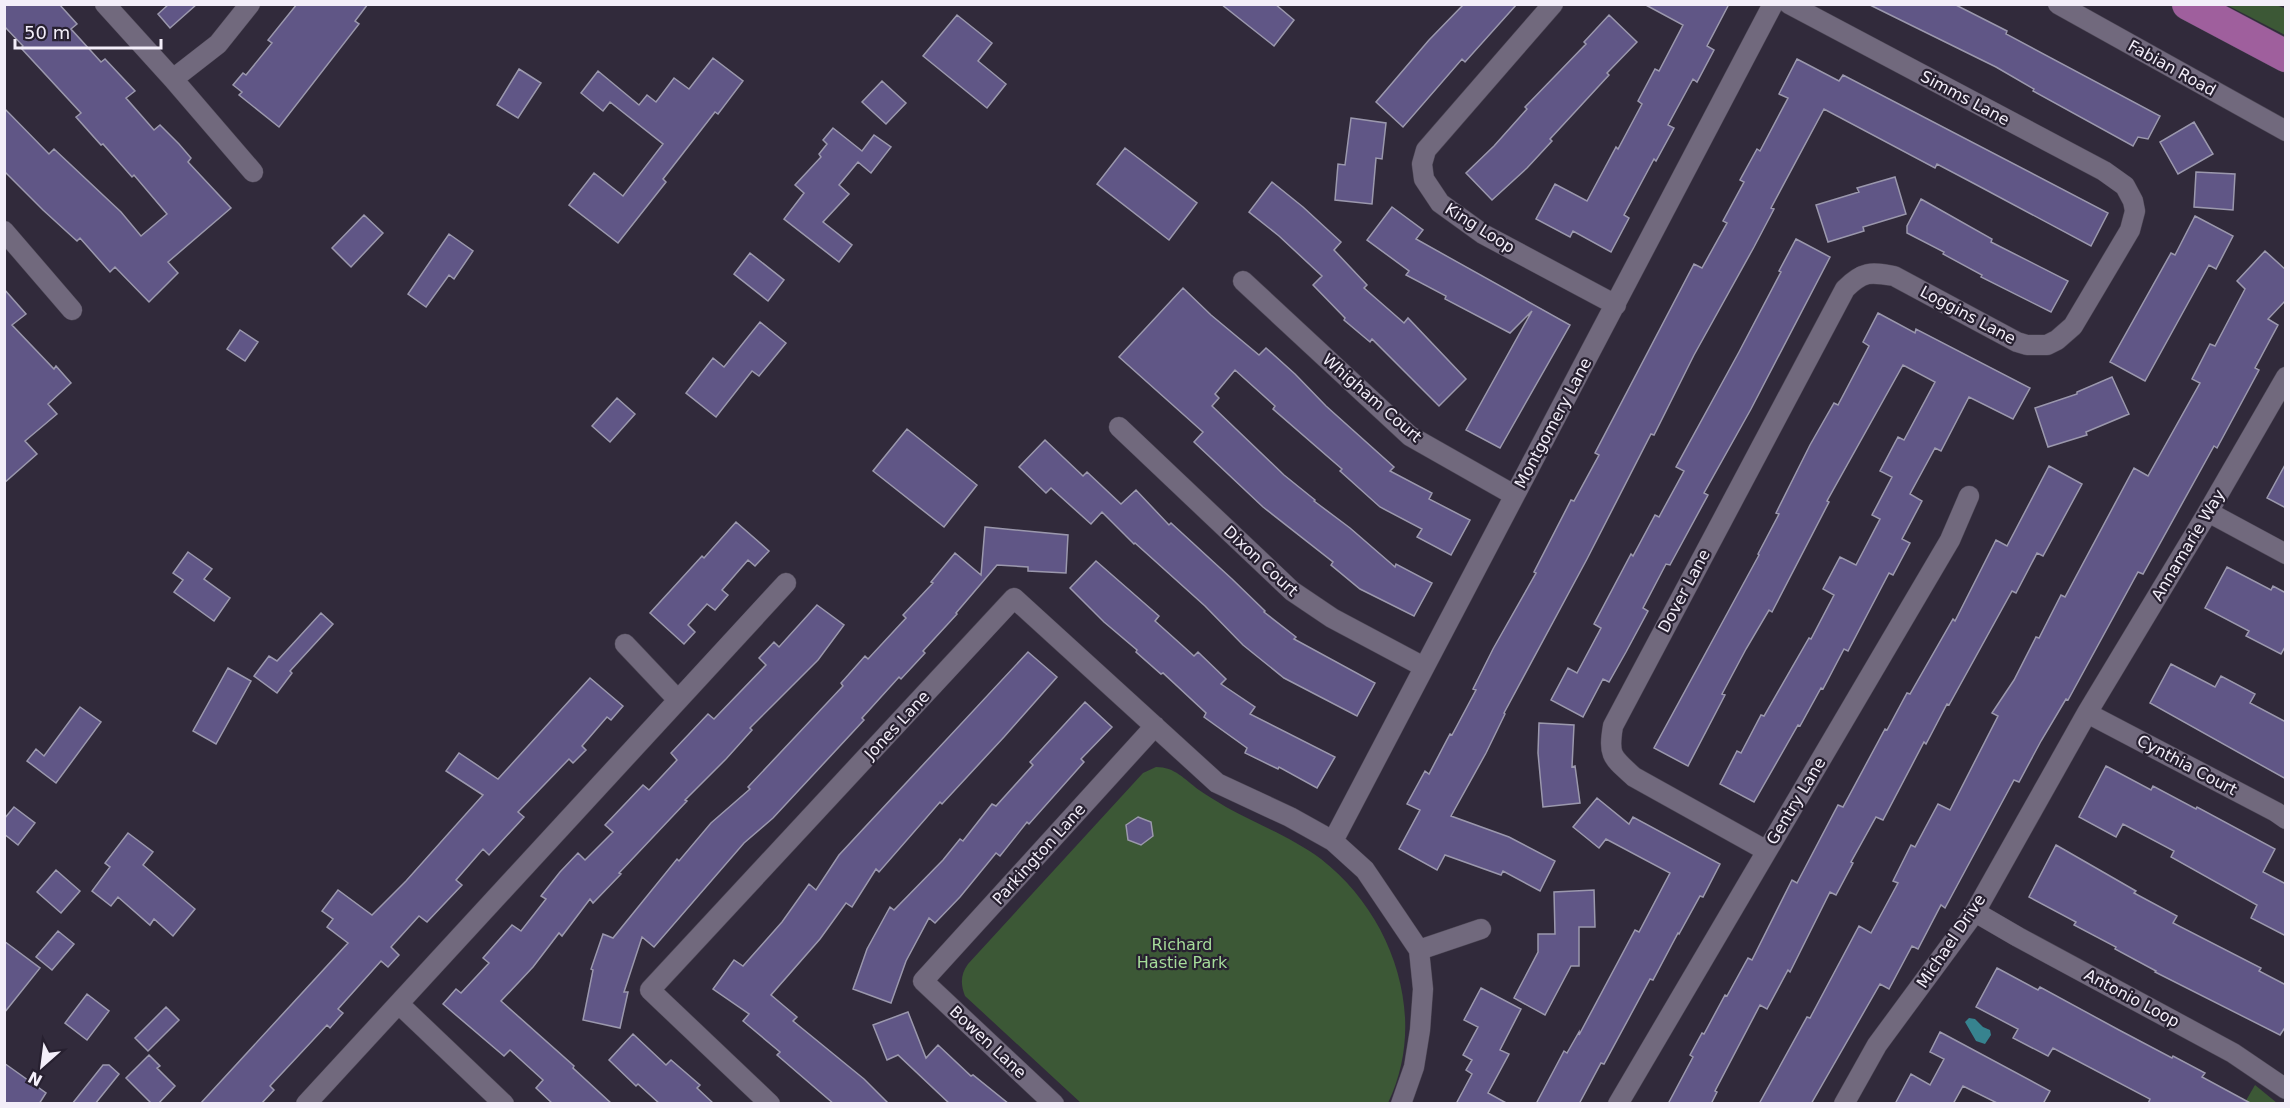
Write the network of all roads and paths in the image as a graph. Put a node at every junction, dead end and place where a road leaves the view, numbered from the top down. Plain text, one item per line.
1 (105, 4) edge
2 (250, 4) edge
3 (1553, 4) edge
4 (1773, 4) edge
5 (1789, 4) edge
6 (2058, 4) edge
7 (2188, 4) edge
8 (2286, 56) edge
9 (174, 79) junction
10 (2286, 131) edge
11 (253, 172) dead end
12 (2133, 201) joint
13 (4, 231) edge
14 (1862, 275) joint
15 (1243, 281) dead end
16 (1616, 305) junction
17 (72, 310) dead end
18 (2286, 377) edge
19 (1119, 427) dead end
20 (1514, 495) junction
21 (1969, 496) dead end
22 (2208, 512) junction
23 (2286, 554) edge
24 (786, 583) dead end
25 (625, 644) dead end
26 (1424, 667) junction
27 (678, 700) junction
28 (2088, 712) junction
29 (1155, 726) junction
30 (2286, 819) edge
31 (1333, 841) junction
32 (1767, 851) junction
33 (1975, 912) junction
34 (1481, 929) dead end
35 (1419, 950) junction
36 (923, 981) joint
37 (399, 1004) junction
38 (2286, 1089) edge
39 (306, 1104) edge
40 (504, 1104) edge
41 (770, 1104) edge
42 (1054, 1104) edge
43 (1401, 1104) edge
44 (1618, 1104) edge
45 (1844, 1104) edge

1 - 9 street
2 - 9 street
3 - 16 street, King Loop
4 - 16 street, Montgomery Lane
5 - 12 street, Simms Lane
6 - 10 street, Fabian Road
7 - 8 main road
9 - 11 street
12 - 14 street, Loggins Lane
13 - 17 street
14 - 32 street, Dover Lane
15 - 20 street, Whigham Court
16 - 20 street, Montgomery Lane
18 - 22 street, Annamarie Way
19 - 26 street, Dixon Court
20 - 26 street, Montgomery Lane
21 - 32 street, Gentry Lane
22 - 23 street
22 - 28 street, Annamarie Way
24 - 27 street
25 - 27 street
26 - 31 street, Montgomery Lane
27 - 37 street
28 - 30 street, Cynthia Court
28 - 33 street, Michael Drive
29 - 31 street
29 - 36 street, Parkington Lane
29 - 41 street, Jones Lane
31 - 35 street
32 - 44 street, Gentry Lane
33 - 38 street, Antonio Loop
33 - 45 street, Michael Drive
34 - 35 street
35 - 43 street
36 - 42 street, Bowen Lane
37 - 39 street
37 - 40 street

